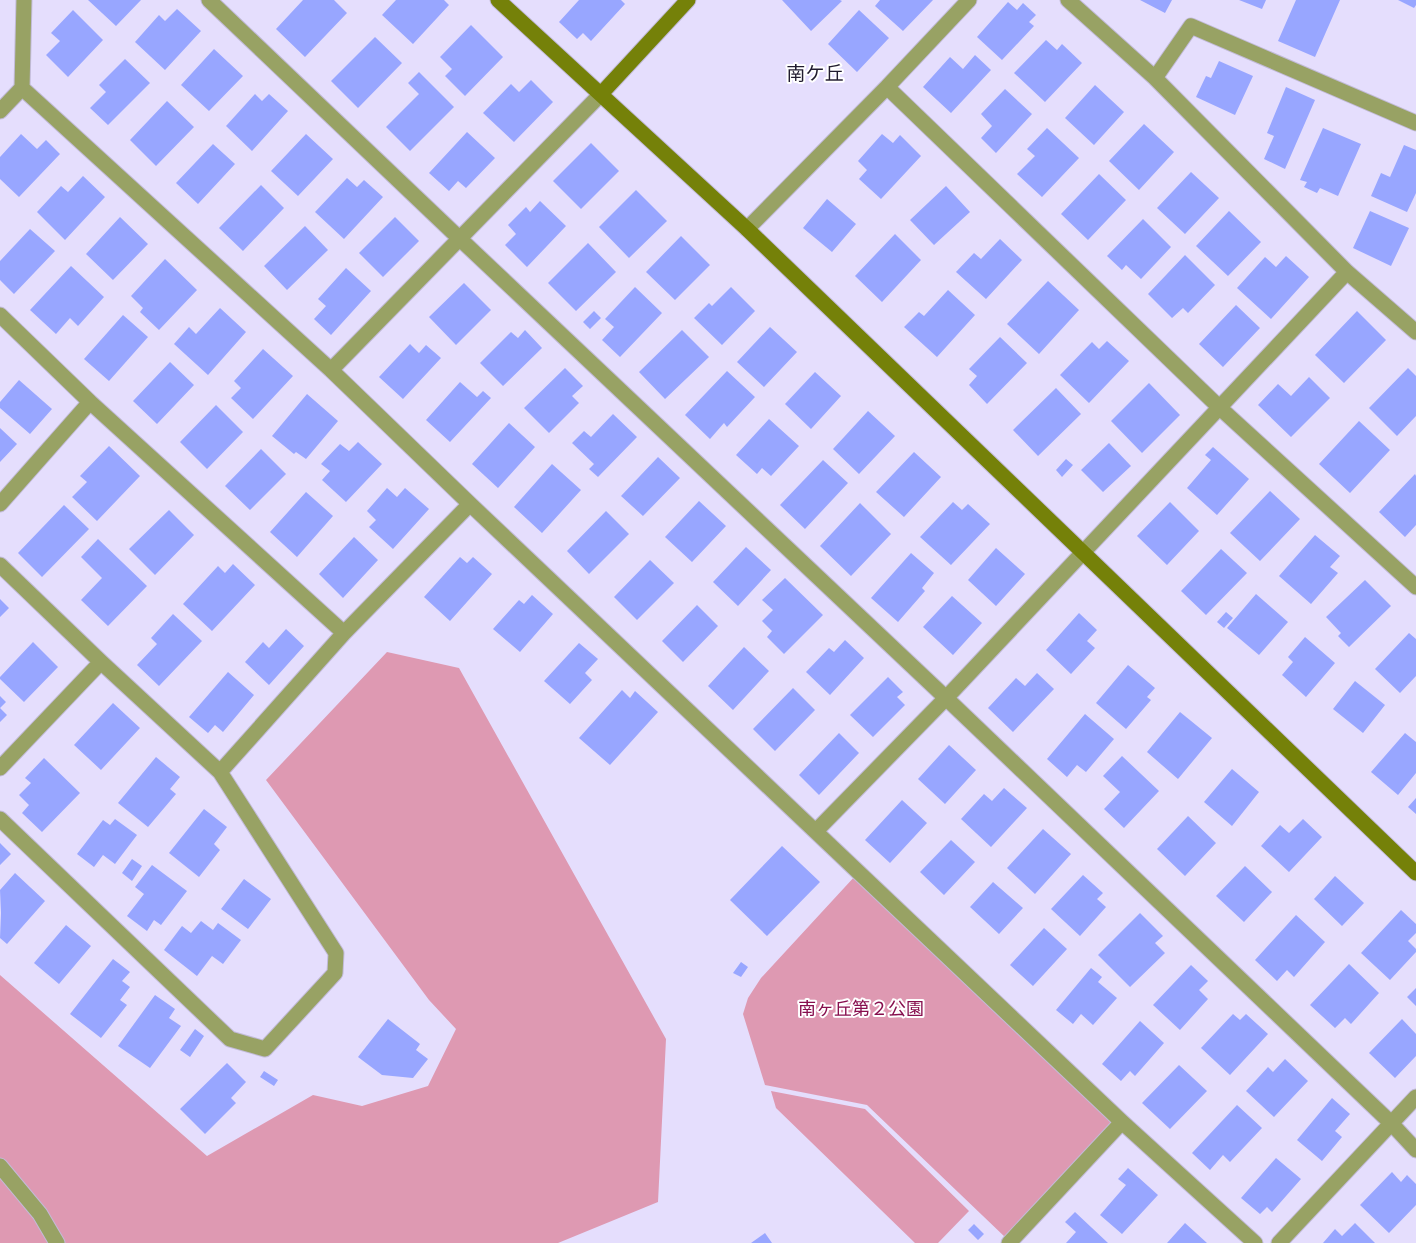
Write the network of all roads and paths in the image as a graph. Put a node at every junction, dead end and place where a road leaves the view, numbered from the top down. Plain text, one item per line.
1 (24, 0) edge
2 (208, 0) edge
3 (498, 0) edge
4 (688, 0) edge
5 (968, 0) edge
6 (1068, 0) edge
7 (1154, 78) junction
8 (22, 88) junction
9 (887, 88) junction
10 (601, 94) junction
11 (0, 112) edge
12 (1416, 123) edge
13 (747, 229) junction
14 (459, 238) junction
15 (1347, 272) junction
16 (0, 315) edge
17 (1416, 332) edge
18 (331, 370) junction
19 (90, 402) junction
20 (1220, 408) junction
21 (0, 504) edge
22 (470, 504) junction
23 (1082, 553) junction
24 (0, 564) edge
25 (1416, 587) edge
26 (344, 633) junction
27 (101, 662) junction
28 (946, 698) junction
29 (0, 768) edge
30 (220, 772) junction
31 (0, 819) edge
32 (816, 831) junction
33 (1416, 873) edge
34 (1416, 1097) edge
35 (1122, 1122) junction
36 (1390, 1123) junction
37 (1416, 1150) edge
38 (0, 1166) edge
39 (57, 1243) edge
40 (1009, 1243) edge
41 (1254, 1243) edge
42 (1279, 1243) edge

1 - 8 street
2 - 14 street
3 - 10 street
4 - 10 street
5 - 9 street
6 - 7 street
7 - 12 street
7 - 15 street
8 - 11 street
8 - 18 street
9 - 13 street
9 - 20 street
10 - 13 street
10 - 14 street
13 - 23 street
14 - 18 street
14 - 28 street
15 - 17 street
15 - 20 street
16 - 19 street
18 - 22 street
19 - 21 street
19 - 26 street
20 - 23 street
20 - 25 street
22 - 26 street
22 - 32 street
23 - 28 street
23 - 33 street
24 - 27 street
26 - 30 street
27 - 29 street
27 - 30 street
28 - 32 street
28 - 36 street
30 - 31 street
32 - 35 street
34 - 36 street
35 - 40 street
35 - 41 street
36 - 37 street
36 - 42 street
38 - 39 street

